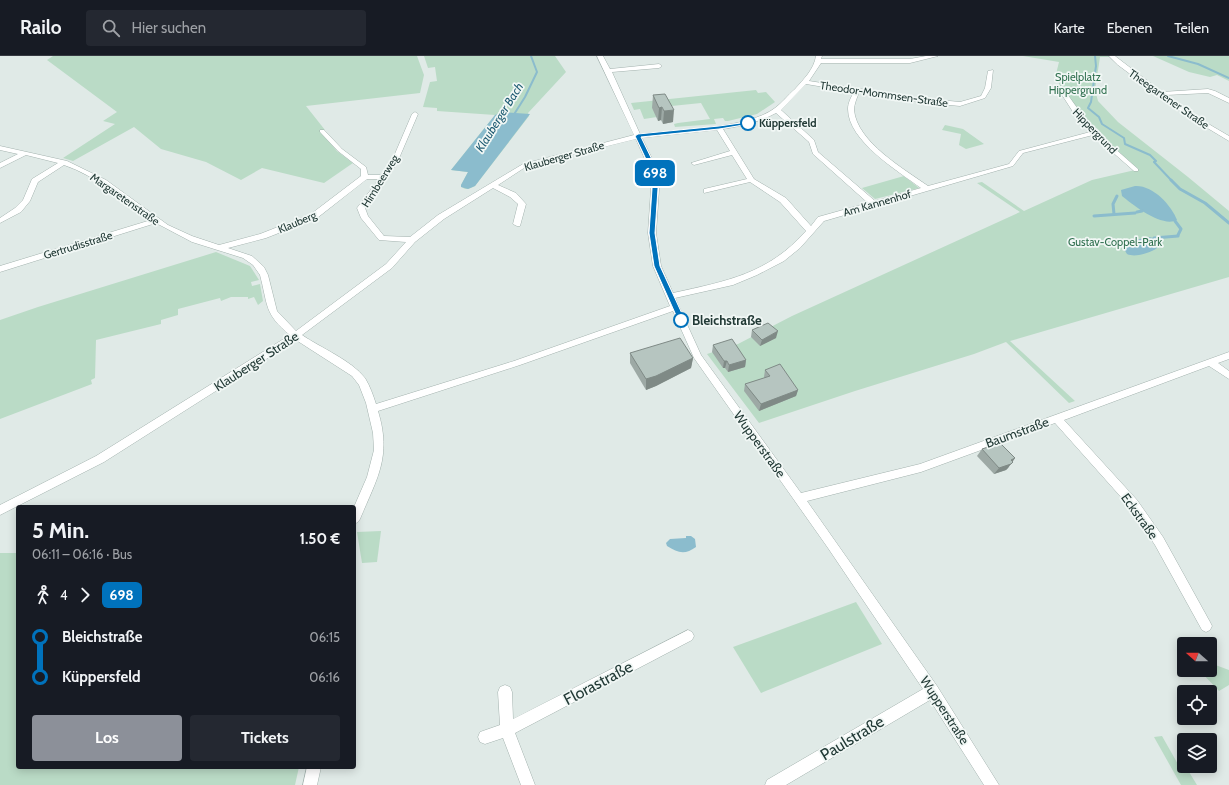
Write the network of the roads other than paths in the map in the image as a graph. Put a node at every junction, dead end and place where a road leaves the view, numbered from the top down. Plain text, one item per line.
1 (600, 56) edge
2 (854, 56) edge
3 (935, 56) edge
4 (1112, 56) edge
5 (819, 58) edge
6 (858, 62) junction
7 (659, 66) dead end
8 (608, 71) junction
9 (991, 71) dead end
10 (804, 82) junction
11 (1060, 87) dead end
12 (857, 91) junction
13 (1160, 94) junction
14 (1229, 101) edge
15 (777, 110) junction
16 (415, 114) dead end
17 (719, 128) junction
18 (322, 131) dead end
19 (1095, 133) junction
20 (638, 136) junction
21 (1229, 139) edge
22 (0, 148) edge
23 (734, 152) junction
24 (25, 153) junction
25 (68, 163) junction
26 (694, 163) dead end
27 (0, 166) edge
28 (1136, 170) dead end
29 (365, 177) junction
30 (384, 177) junction
31 (750, 180) junction
32 (493, 185) junction
33 (927, 189) junction
34 (707, 191) dead end
35 (873, 204) junction
36 (0, 221) edge
37 (156, 221) junction
38 (517, 224) dead end
39 (811, 231) junction
40 (412, 240) junction
41 (219, 248) junction
42 (0, 269) edge
43 (670, 296) junction
44 (675, 307) junction
45 (296, 335) junction
46 (1229, 355) edge
47 (1211, 362) junction
48 (1229, 376) edge
49 (373, 409) junction
50 (1056, 418) junction
51 (799, 498) junction
52 (0, 510) edge
53 (356, 513) edge
54 (1206, 626) dead end
55 (688, 636) dead end
56 (932, 691) junction
57 (505, 692) dead end
58 (507, 730) junction
59 (485, 737) dead end
60 (314, 769) edge
61 (310, 785) edge
62 (528, 785) edge
63 (772, 785) edge
64 (992, 785) edge

1 - 8 street, Wupperstraße
2 - 6 street
3 - 6 street
4 - 13 street, Theegartener Straße
5 - 6 street
5 - 10 street, Klauberger Straße
7 - 8 street
8 - 20 street, Wupperstraße
9 - 12 street, Theodor-Mommsen-Straße
10 - 12 street, Theodor-Mommsen-Straße
10 - 15 street, Klauberger Straße
11 - 19 street, Hippergrund
12 - 33 street
13 - 14 street
13 - 21 street, Theegartener Straße
15 - 17 street, Klauberger Straße
15 - 35 street
16 - 30 street, Himbeerweg
17 - 20 street, Klauberger Straße
17 - 23 street
18 - 29 street
19 - 28 street, Hippergrund
19 - 33 street, Am Kannenhof
20 - 32 street, Klauberger Straße
20 - 43 street, Wupperstraße
22 - 24 street, Margaretenstraße
23 - 26 street
23 - 31 street
24 - 25 street, Margaretenstraße
24 - 27 street
25 - 36 street
25 - 37 street, Margaretenstraße
29 - 30 street
29 - 41 street, Klauberg
30 - 40 street, Himbeerweg
31 - 34 street
31 - 39 street
32 - 38 street
32 - 40 street, Klauberger Straße
33 - 35 street, Am Kannenhof
35 - 39 street, Am Kannenhof
37 - 41 street, Margaretenstraße
37 - 42 street, Gertrudisstraße
39 - 43 street, Am Kannenhof
40 - 45 street, Klauberger Straße
41 - 45 street, Margaretenstraße
43 - 44 street, Wupperstraße
44 - 49 street
44 - 51 street, Wupperstraße
45 - 49 street, Margaretenstraße
45 - 52 street, Klauberger Straße
46 - 47 street, Baumstraße
47 - 48 street
47 - 50 street, Baumstraße
49 - 53 street, Margaretenstraße
50 - 51 street, Baumstraße
50 - 54 street, Eckstraße
51 - 56 street, Wupperstraße
55 - 58 street, Florastraße
56 - 63 street, Paulstraße
56 - 64 street, Wupperstraße
57 - 58 street
58 - 59 street, Florastraße
58 - 62 street
60 - 61 street

